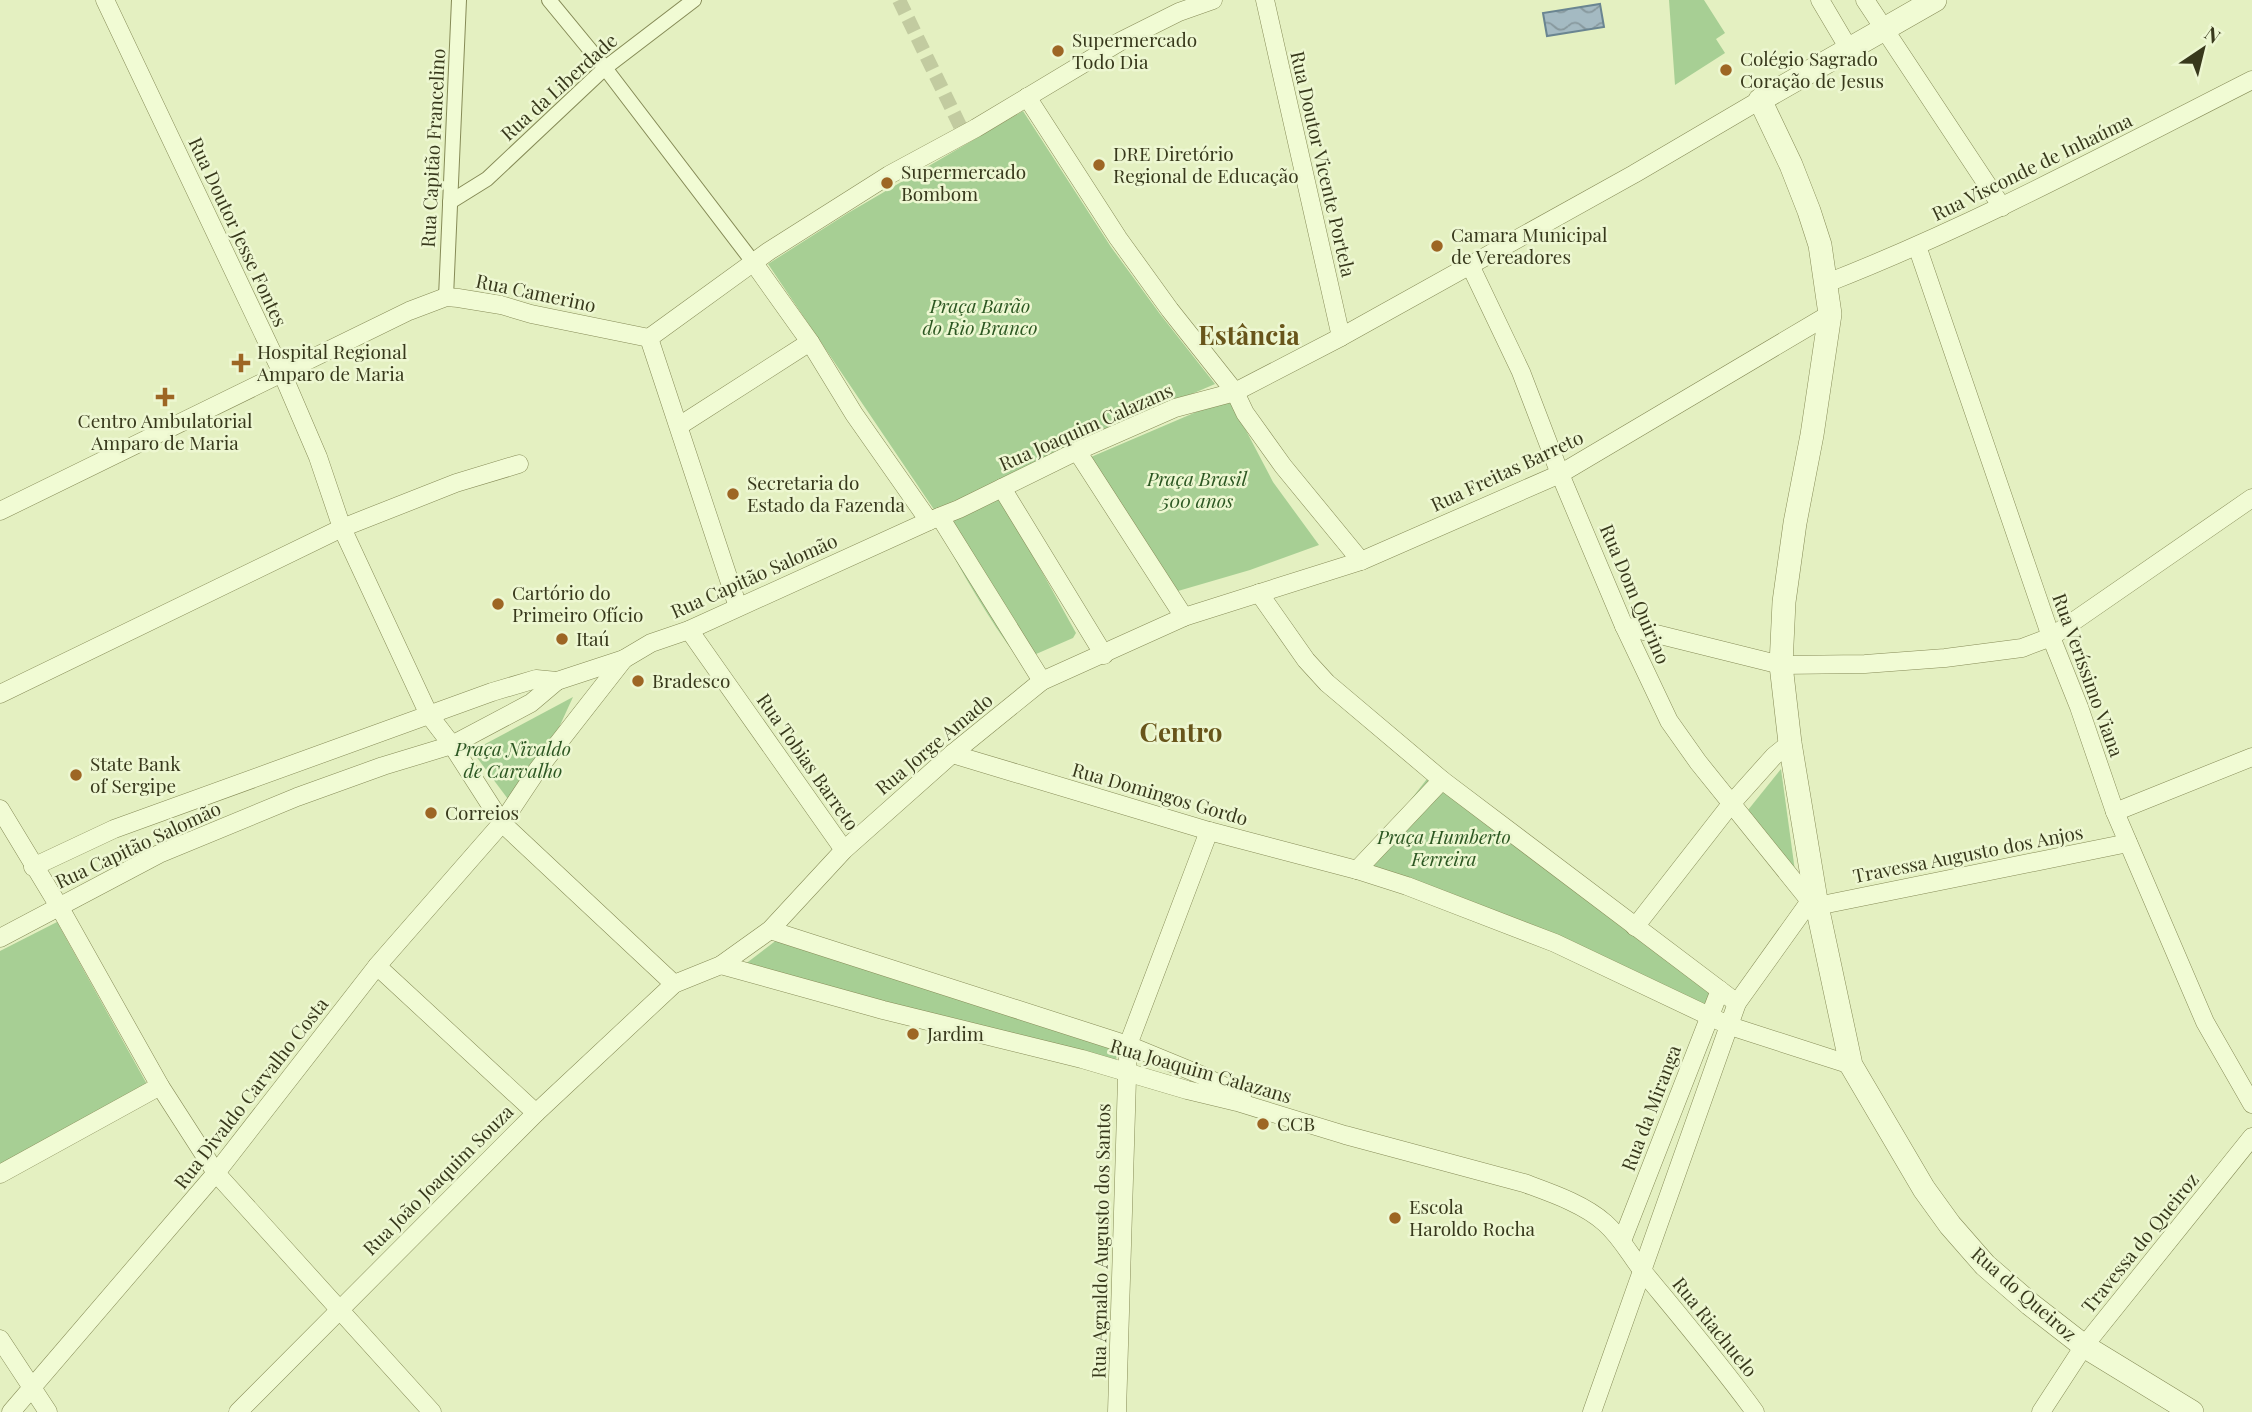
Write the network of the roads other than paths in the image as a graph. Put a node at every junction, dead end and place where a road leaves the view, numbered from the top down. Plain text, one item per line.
1 (105, 0) edge
2 (459, 0) edge
3 (549, 0) edge
4 (694, 0) edge
5 (1213, 0) edge
6 (1265, 0) edge
7 (1820, 0) edge
8 (1866, 0) edge
9 (1936, 0) edge
10 (1885, 30) junction
11 (1849, 48) junction
12 (605, 68) junction
13 (2252, 80) edge
14 (1027, 97) junction
15 (1760, 100) junction
16 (450, 202) junction
17 (2002, 206) junction
18 (1917, 246) junction
19 (753, 262) junction
20 (1470, 265) junction
21 (1826, 284) junction
22 (446, 298) junction
23 (1830, 314) junction
24 (1341, 337) junction
25 (649, 338) junction
26 (810, 342) junction
27 (282, 373) junction
28 (1235, 391) junction
29 (679, 426) junction
30 (1077, 451) junction
31 (519, 464) dead end
32 (1560, 474) junction
33 (1002, 488) junction
34 (2252, 498) edge
35 (0, 511) edge
36 (934, 519) junction
37 (342, 528) junction
38 (1361, 561) junction
39 (1259, 593) junction
40 (738, 607) junction
41 (1184, 617) junction
42 (1624, 626) junction
43 (689, 630) junction
44 (2051, 637) junction
45 (1104, 655) junction
46 (624, 659) junction
47 (1781, 665) junction
48 (557, 681) junction
49 (1042, 681) junction
50 (0, 694) edge
51 (429, 715) junction
52 (1790, 743) junction
53 (452, 745) junction
54 (952, 754) junction
55 (2252, 757) edge
56 (1442, 780) junction
57 (1731, 804) junction
58 (0, 809) edge
59 (2115, 812) junction
60 (502, 823) junction
61 (1209, 831) junction
62 (2128, 843) junction
63 (844, 850) junction
64 (33, 867) junction
65 (1357, 870) junction
66 (1813, 904) junction
67 (60, 908) junction
68 (1635, 927) junction
69 (770, 930) junction
70 (0, 938) edge
71 (721, 965) junction
72 (377, 966) junction
73 (674, 984) junction
74 (1720, 990) junction
75 (1737, 1003) junction
76 (1709, 1017) junction
77 (1730, 1026) junction
78 (1128, 1045) junction
79 (1851, 1065) junction
80 (1126, 1071) junction
81 (2244, 1072) edge
82 (160, 1086) junction
83 (2252, 1104) edge
84 (536, 1112) junction
85 (1286, 1117) junction
86 (2252, 1137) edge
87 (216, 1173) junction
88 (0, 1174) edge
89 (1622, 1241) junction
90 (1641, 1270) junction
91 (339, 1309) junction
92 (0, 1339) edge
93 (2084, 1346) junction
94 (32, 1388) junction
95 (11, 1412) edge
96 (48, 1412) edge
97 (238, 1412) edge
98 (432, 1412) edge
99 (1117, 1412) edge
100 (1592, 1412) edge
101 (1755, 1412) edge
102 (2041, 1412) edge
103 (2192, 1412) edge

1 - 27 street, Rua Doutor Jesse Fontes
2 - 16 street, Rua Capitão Francelino
3 - 12 street
4 - 12 street, Rua da Liberdade
5 - 14 street
6 - 24 street, Rua Doutor Vicente Portela
7 - 11 street
8 - 10 street
9 - 10 street
10 - 11 street
10 - 17 street
11 - 15 street
12 - 16 street, Rua da Liberdade
12 - 19 street
13 - 17 street, Rua Visconde de Inhaúma
14 - 19 street
14 - 28 street
15 - 20 street, Rua Joaquim Calazans
15 - 21 street, Rua do Queiroz
16 - 22 street, Rua Capitão Francelino
17 - 18 street, Rua Visconde de Inhaúma
18 - 21 street, Rua Visconde de Inhaúma
18 - 44 street, Rua Veríssimo Viana
19 - 25 street
19 - 26 street
20 - 24 street, Rua Joaquim Calazans
20 - 32 street, Rua Dom Quirino
21 - 23 street, Rua do Queiroz
22 - 25 street, Rua Camerino
22 - 27 street, Rua Camerino
23 - 32 street, Rua Freitas Barreto
23 - 47 street, Rua do Queiroz
24 - 28 street, Rua Joaquim Calazans
25 - 29 street
26 - 29 street
26 - 36 street
27 - 35 street, Rua Camerino
27 - 37 street, Rua Doutor Jesse Fontes
28 - 30 street, Rua Joaquim Calazans
28 - 38 street
29 - 40 street
30 - 33 street, Rua Joaquim Calazans
30 - 41 street
31 - 37 street
32 - 38 street, Rua Freitas Barreto
32 - 42 street, Rua Dom Quirino
33 - 36 street, Rua Joaquim Calazans
33 - 45 street
34 - 44 street
36 - 40 street, Rua Capitão Salomão
36 - 49 street
37 - 50 street
37 - 51 street, Rua Doutor Jesse Fontes
38 - 39 street, Rua Freitas Barreto
39 - 41 street, Rua Jorge Amado
39 - 56 street
40 - 43 street, Rua Capitão Salomão
41 - 45 street, Rua Jorge Amado
42 - 47 street
42 - 57 street, Rua Dom Quirino
43 - 46 street, Rua Capitão Salomão
43 - 63 street, Rua Tobias Barreto
44 - 47 street
44 - 59 street, Rua Veríssimo Viana
45 - 49 street, Rua Jorge Amado
46 - 48 street, Rua Capitão Salomão
46 - 60 street, Rua Divaldo Carvalho Costa
47 - 52 street, Rua do Queiroz
48 - 51 street, Rua Capitão Salomão
48 - 53 street, Rua Capitão Salomão
49 - 54 street, Rua Jorge Amado
51 - 53 street, Rua Doutor Jesse Fontes
51 - 64 street, Rua Capitão Salomão
52 - 57 street
52 - 66 street, Rua do Queiroz
53 - 60 street, Rua Doutor Jesse Fontes
53 - 67 street, Rua Capitão Salomão
54 - 61 street, Rua Domingos Gordo
54 - 63 street, Rua Jorge Amado
55 - 59 street
56 - 65 street
56 - 68 street
57 - 66 street, Rua Dom Quirino
57 - 68 street
58 - 64 street
59 - 62 street, Rua Veríssimo Viana
60 - 72 street, Rua Divaldo Carvalho Costa
60 - 73 street, Rua Doutor Jesse Fontes
61 - 65 street, Rua Domingos Gordo
61 - 78 street, Rua Agnaldo Augusto dos Santos
62 - 66 street, Travessa Augusto dos Anjos
62 - 81 street, Rua Veríssimo Viana
63 - 69 street, Rua Jorge Amado
64 - 67 street, Rua Capitão Salomão
65 - 76 street
66 - 75 street
66 - 79 street, Rua do Queiroz
67 - 70 street
67 - 82 street
68 - 74 street
69 - 71 street, Rua Jorge Amado
69 - 78 street
71 - 73 street, Rua Jorge Amado
71 - 80 street, Rua Joaquim Calazans
72 - 84 street
72 - 87 street, Rua Divaldo Carvalho Costa
73 - 84 street, Rua João Joaquim Souza
74 - 75 street
74 - 76 street, Rua da Miranga
75 - 77 street
76 - 77 street
76 - 89 street, Rua da Miranga
77 - 79 street
77 - 90 street
78 - 80 street, Rua Agnaldo Augusto dos Santos
78 - 85 street
79 - 93 street, Rua do Queiroz
80 - 85 street, Rua Joaquim Calazans
80 - 99 street, Rua Agnaldo Augusto dos Santos
81 - 83 street, Rua Veríssimo Viana
82 - 87 street
82 - 88 street
84 - 91 street, Rua João Joaquim Souza
85 - 89 street, Rua Joaquim Calazans
86 - 93 street, Travessa do Queiroz
87 - 91 street
87 - 94 street, Rua Divaldo Carvalho Costa
89 - 90 street, Rua Joaquim Calazans
90 - 100 street
90 - 101 street, Rua Riachuelo
91 - 97 street, Rua João Joaquim Souza
91 - 98 street
92 - 94 street
93 - 102 street, Travessa do Queiroz
93 - 103 street, Rua do Queiroz
94 - 95 street, Rua Divaldo Carvalho Costa
94 - 96 street

